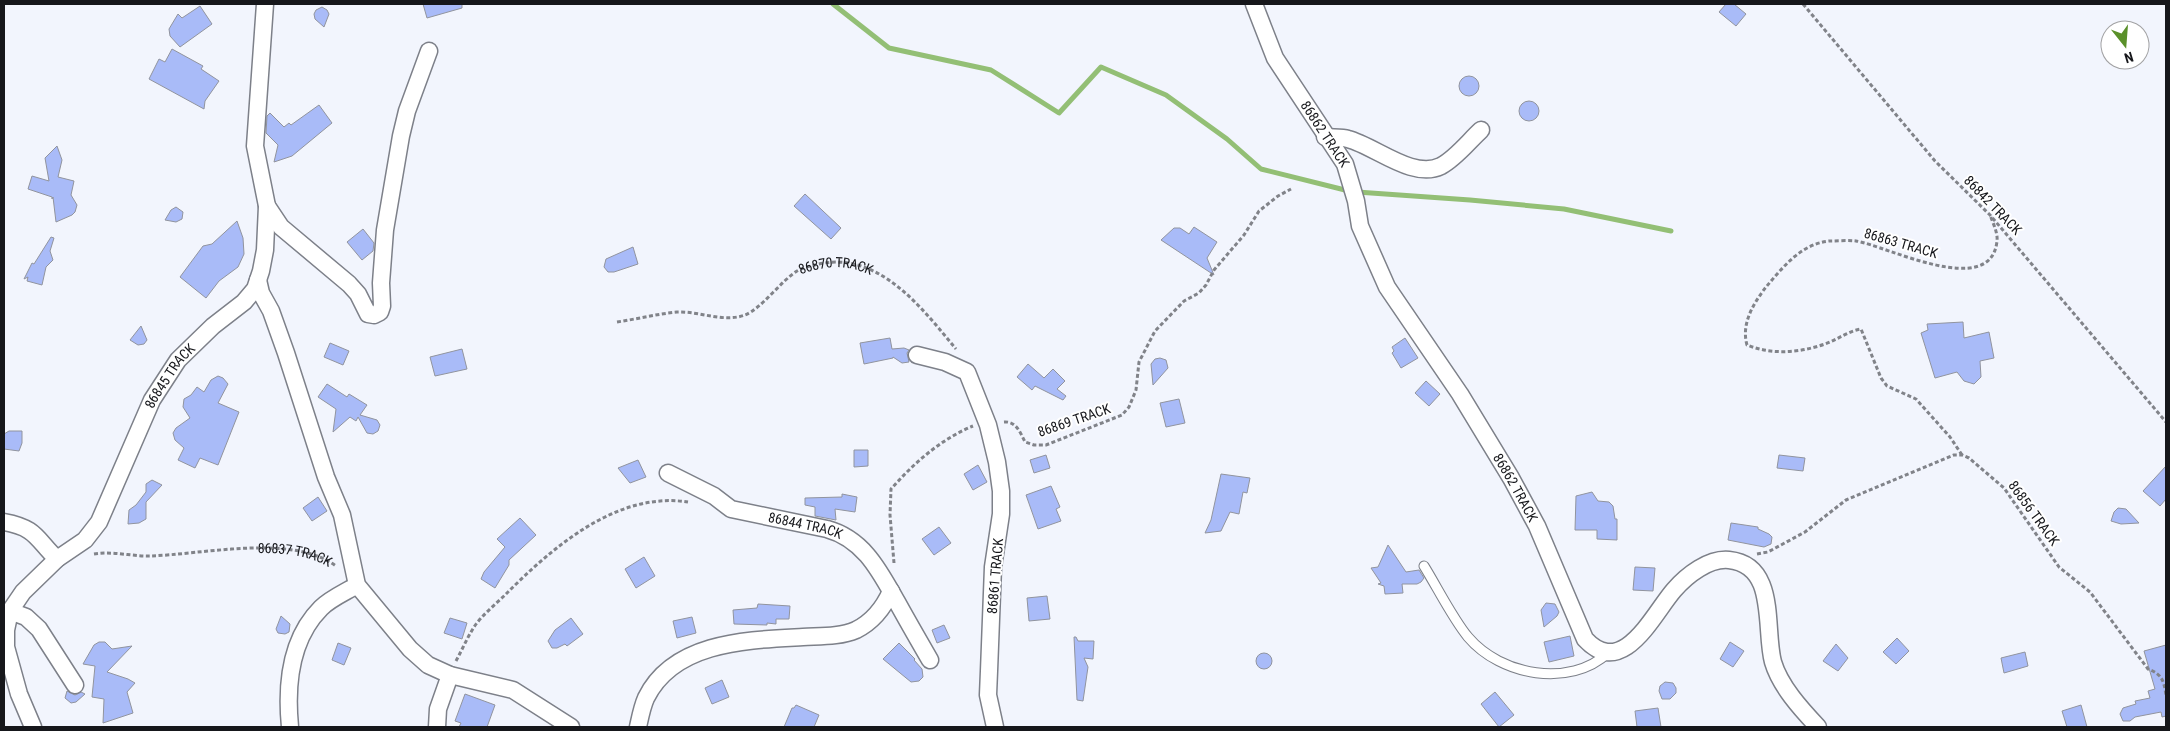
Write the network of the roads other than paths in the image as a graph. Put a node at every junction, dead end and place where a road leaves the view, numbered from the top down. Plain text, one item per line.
1 (265, 4) edge
2 (1254, 4) edge
3 (429, 51) dead end
4 (1481, 130) dead end
5 (1325, 137) junction
6 (267, 206) junction
7 (258, 280) junction
8 (917, 355) dead end
9 (668, 473) dead end
10 (4, 522) edge
11 (57, 559) junction
12 (1424, 566) dead end
13 (357, 585) junction
14 (891, 591) junction
15 (10, 611) junction
16 (1608, 653) junction
17 (930, 660) dead end
18 (450, 675) junction
19 (75, 685) dead end
20 (33, 727) edge
21 (290, 727) edge
22 (436, 727) edge
23 (571, 727) edge
24 (638, 727) edge
25 (995, 727) edge
26 (1818, 727) edge

1 - 6 street, 86845 TRACK
2 - 5 street, 86862 TRACK
3 - 6 street
4 - 5 street
5 - 16 street, 86862 TRACK
6 - 7 street, 86845 TRACK
7 - 11 street, 86845 TRACK
7 - 13 street
8 - 25 street, 86861 TRACK
9 - 14 street, 86844 TRACK
10 - 11 street
11 - 15 street, 86845 TRACK
12 - 16 lane
13 - 18 street
13 - 21 street
14 - 17 street, 86844 TRACK
14 - 24 street
15 - 19 street
15 - 20 street, 86845 TRACK
16 - 26 street
18 - 22 street
18 - 23 street

